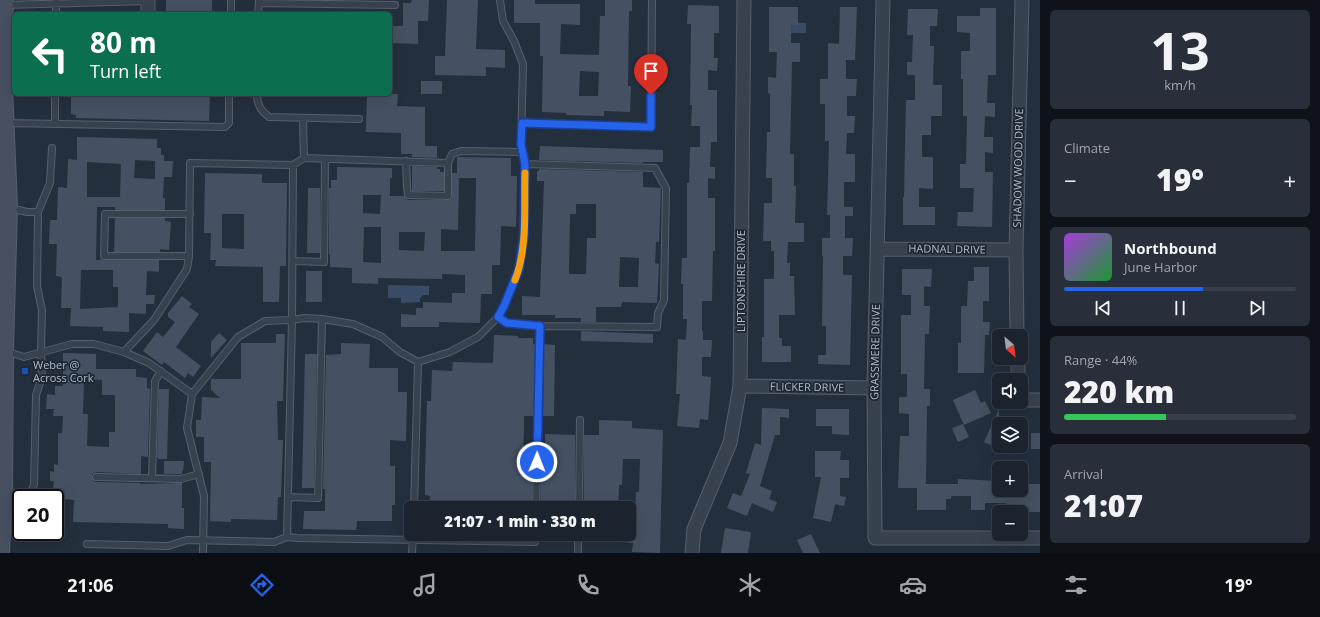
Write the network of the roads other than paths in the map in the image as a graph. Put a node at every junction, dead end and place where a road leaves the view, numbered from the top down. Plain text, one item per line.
1 (231, 0) edge
2 (500, 0) edge
3 (652, 0) edge
4 (744, 0) edge
5 (883, 0) edge
6 (1022, 0) edge
7 (259, 1) edge
8 (4, 2) edge
9 (56, 2) edge
10 (148, 5) edge
11 (395, 6) dead end
12 (231, 12) edge
13 (258, 12) edge
14 (5, 63) edge
15 (55, 96) edge
16 (229, 96) edge
17 (257, 96) edge
18 (303, 118) junction
19 (359, 119) dead end
20 (4, 123) junction
21 (522, 123) junction
22 (55, 124) junction
23 (52, 148) dead end
24 (522, 152) junction
25 (304, 158) junction
26 (325, 159) junction
27 (406, 161) junction
28 (448, 162) junction
29 (525, 164) junction
30 (293, 166) junction
31 (4, 207) edge
32 (38, 212) junction
33 (190, 214) junction
34 (878, 249) junction
35 (1016, 250) junction
36 (189, 256) junction
37 (293, 261) junction
38 (498, 317) junction
39 (322, 319) junction
40 (292, 320) junction
41 (540, 326) junction
42 (1017, 329) edge
43 (2, 351) edge
44 (40, 351) junction
45 (124, 352) junction
46 (418, 362) junction
47 (160, 371) junction
48 (740, 386) junction
49 (874, 388) junction
50 (192, 394) junction
51 (1028, 400) edge
52 (1040, 400) edge
53 (580, 420) dead end
54 (199, 474) junction
55 (96, 477) dead end
56 (152, 478) junction
57 (1, 493) edge
58 (288, 497) junction
59 (414, 501) edge
60 (536, 501) edge
61 (579, 501) edge
62 (287, 537) junction
63 (404, 537) edge
64 (1040, 538) edge
65 (203, 540) junction
66 (413, 541) edge
67 (511, 541) edge
68 (535, 541) edge
69 (578, 541) edge
70 (87, 544) dead end
71 (0, 551) edge
72 (203, 553) edge
73 (412, 553) edge
74 (578, 553) edge
75 (692, 553) edge

1 - 12 lane
2 - 21 lane
3 - 21 lane
4 - 48 street, LIPTONSHIRE DRIVE
5 - 34 street, GRASSMERE DRIVE
6 - 35 street, SHADOW WOOD DRIVE
7 - 11 lane
7 - 13 lane
8 - 9 lane
8 - 14 main road
9 - 10 lane
14 - 20 main road
15 - 22 lane
16 - 22 lane
17 - 18 lane
18 - 19 lane
18 - 25 lane
20 - 22 lane
20 - 31 main road
21 - 24 lane
23 - 32 lane
24 - 28 lane
24 - 29 lane
25 - 26 lane
25 - 30 lane
26 - 27 lane
26 - 37 lane
27 - 28 lane
27 - 28 lane
29 - 38 lane
29 - 41 lane
30 - 33 lane
30 - 37 lane
31 - 32 lane
31 - 43 main road
32 - 44 lane
33 - 36 lane
33 - 36 lane
34 - 35 street, HADNAL DRIVE
34 - 49 street, GRASSMERE DRIVE
35 - 42 street, SHADOW WOOD DRIVE
36 - 45 lane
37 - 40 lane
38 - 41 lane
38 - 46 lane
39 - 40 lane
39 - 46 lane
39 - 58 lane
40 - 50 lane
40 - 58 lane
41 - 60 lane
43 - 44 lane
43 - 57 main road
44 - 45 lane
44 - 57 lane
45 - 47 lane
46 - 59 lane
47 - 50 lane
47 - 56 lane
48 - 49 street, FLICKER DRIVE
48 - 75 street, LIPTONSHIRE DRIVE
49 - 64 street, GRASSMERE DRIVE
50 - 54 lane
51 - 52 street
53 - 61 lane
54 - 56 lane
54 - 65 lane
55 - 56 lane
57 - 71 main road
58 - 62 lane
62 - 63 lane
62 - 65 lane
65 - 70 lane
65 - 72 lane
66 - 73 lane
67 - 68 lane
69 - 74 lane

